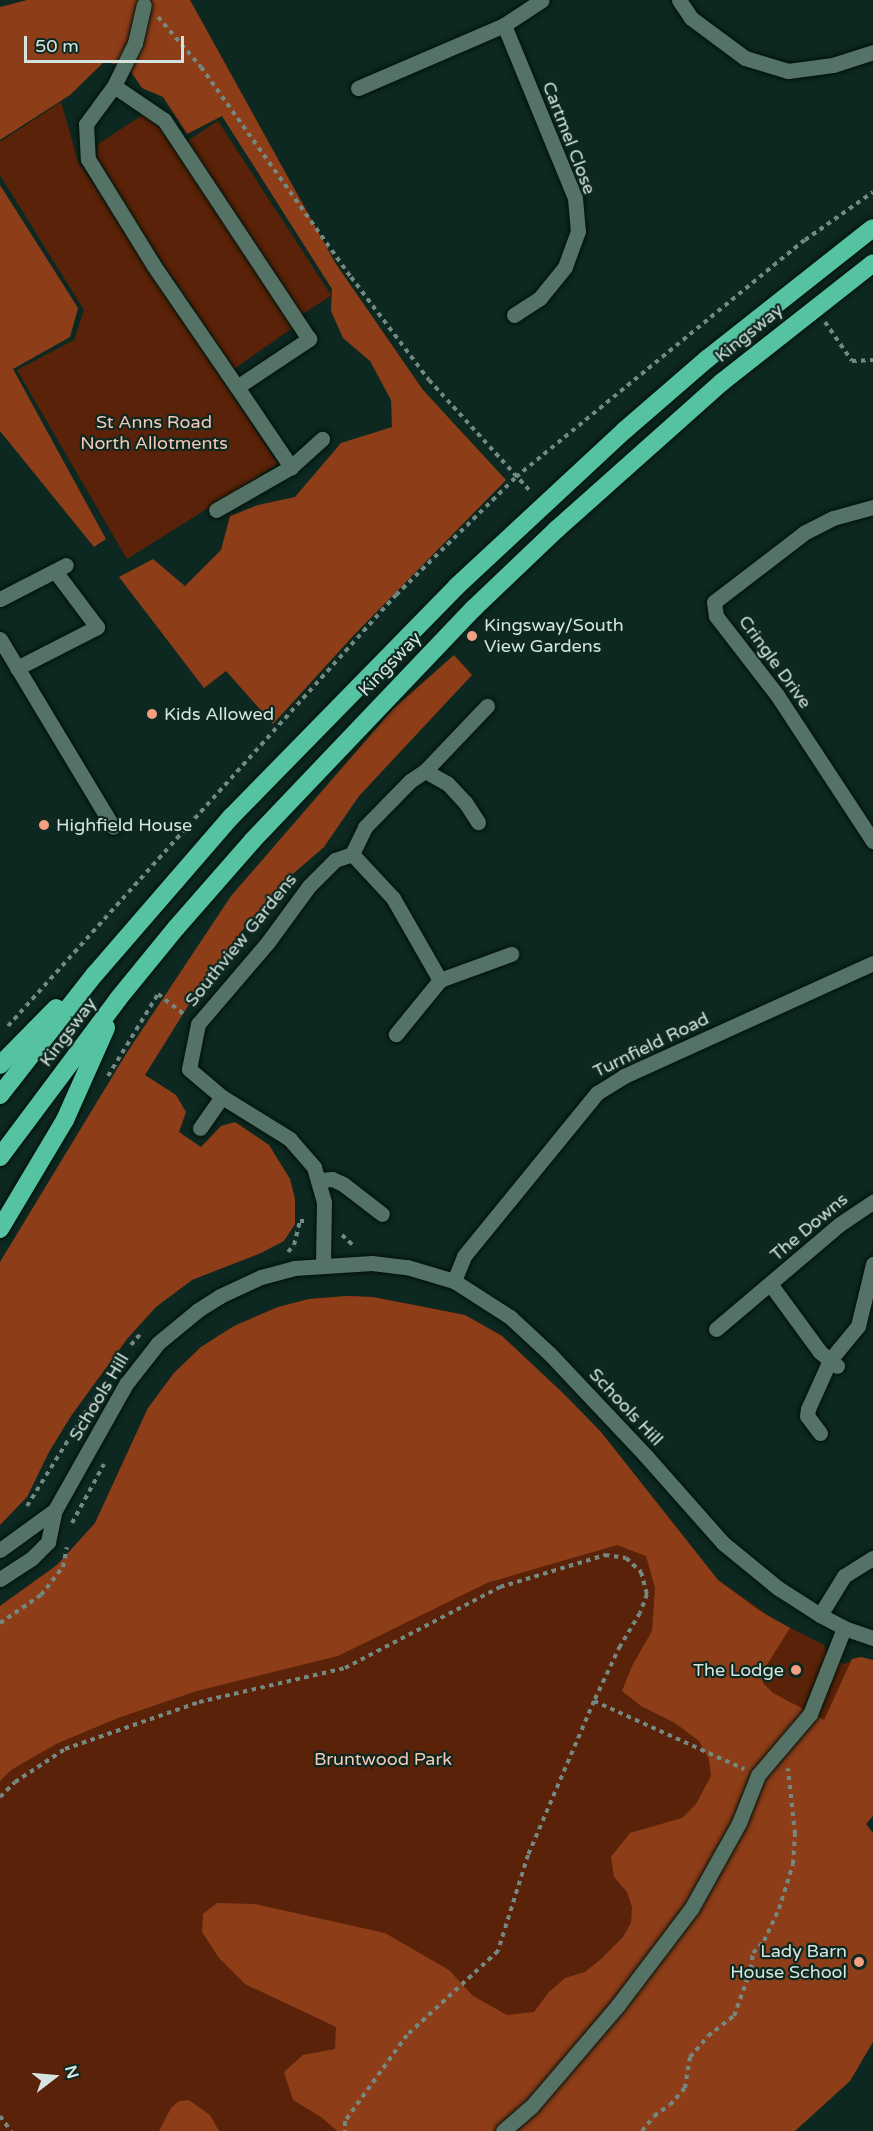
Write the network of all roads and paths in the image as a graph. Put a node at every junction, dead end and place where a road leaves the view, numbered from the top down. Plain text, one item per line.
1 (542, 0) edge
2 (680, 0) edge
3 (146, 5) edge
4 (504, 25) junction
5 (873, 52) edge
6 (114, 86) junction
7 (358, 88) dead end
8 (873, 192) edge
9 (873, 228) edge
10 (873, 263) edge
11 (816, 306) junction
12 (514, 315) dead end
13 (873, 360) edge
14 (237, 387) junction
15 (322, 439) dead end
16 (291, 467) junction
17 (516, 477) junction
18 (873, 507) edge
19 (216, 510) dead end
20 (0, 599) edge
21 (0, 639) edge
22 (17, 668) junction
23 (488, 706) dead end
24 (425, 771) junction
25 (478, 822) dead end
26 (113, 827) dead end
27 (873, 841) edge
28 (352, 854) junction
29 (511, 954) dead end
30 (873, 963) edge
31 (96, 974) junction
32 (440, 980) junction
33 (118, 999) junction
34 (396, 1034) dead end
35 (0, 1035) edge
36 (0, 1065) edge
37 (0, 1095) edge
38 (222, 1097) junction
39 (200, 1128) dead end
40 (0, 1157) edge
41 (320, 1180) junction
42 (873, 1202) edge
43 (382, 1214) dead end
44 (325, 1221) junction
45 (0, 1228) edge
46 (363, 1248) dead end
47 (286, 1254) dead end
48 (323, 1264) junction
49 (873, 1264) edge
50 (454, 1281) junction
51 (771, 1285) junction
52 (145, 1329) dead end
53 (717, 1329) dead end
54 (124, 1354) dead end
55 (834, 1364) junction
56 (105, 1381) dead end
57 (820, 1433) dead end
58 (109, 1454) dead end
59 (55, 1510) junction
60 (23, 1511) dead end
61 (70, 1525) dead end
62 (0, 1550) edge
63 (873, 1558) edge
64 (0, 1579) edge
65 (820, 1615) junction
66 (844, 1628) junction
67 (873, 1638) edge
68 (594, 1701) junction
69 (788, 1760) dead end
70 (758, 1775) junction
71 (0, 1797) edge
72 (0, 2116) edge
73 (11, 2131) edge
74 (345, 2131) edge
75 (503, 2131) edge
76 (642, 2131) edge

1 - 4 street
2 - 5 street
3 - 6 street
3 - 17 path
4 - 7 street
4 - 12 street, Cartmel Close
6 - 14 street
6 - 14 street
8 - 17 path
9 - 31 highway, Kingsway
10 - 11 highway, Kingsway
11 - 13 path
11 - 33 highway, Kingsway
14 - 16 street
15 - 16 street
16 - 19 street
17 - 35 path
18 - 27 street, Cringle Drive
20 - 22 street
21 - 22 street
22 - 26 street
23 - 24 street
24 - 25 street
24 - 28 street
28 - 32 street
28 - 38 street, Southview Gardens
29 - 32 street
30 - 50 street, Turnfield Road
31 - 36 highway
31 - 37 highway, Kingsway
32 - 34 street
33 - 40 highway, Kingsway
33 - 45 highway
38 - 39 street
38 - 41 street
41 - 43 street
41 - 44 street
42 - 51 street, The Downs
44 - 46 path
44 - 47 path
44 - 48 street
48 - 50 street, Schools Hill
48 - 59 street, Schools Hill
49 - 55 street
50 - 65 street, Schools Hill
51 - 53 street, The Downs
51 - 55 street, The Downs
52 - 54 path
55 - 57 street
56 - 60 path
58 - 61 path
59 - 62 street, Schools Hill
59 - 64 street, Schools Hill
63 - 65 street
65 - 66 street, Schools Hill
66 - 67 street, Schools Hill
66 - 70 street
68 - 70 path
68 - 71 path
68 - 74 path
69 - 76 path
70 - 75 street
72 - 73 path

